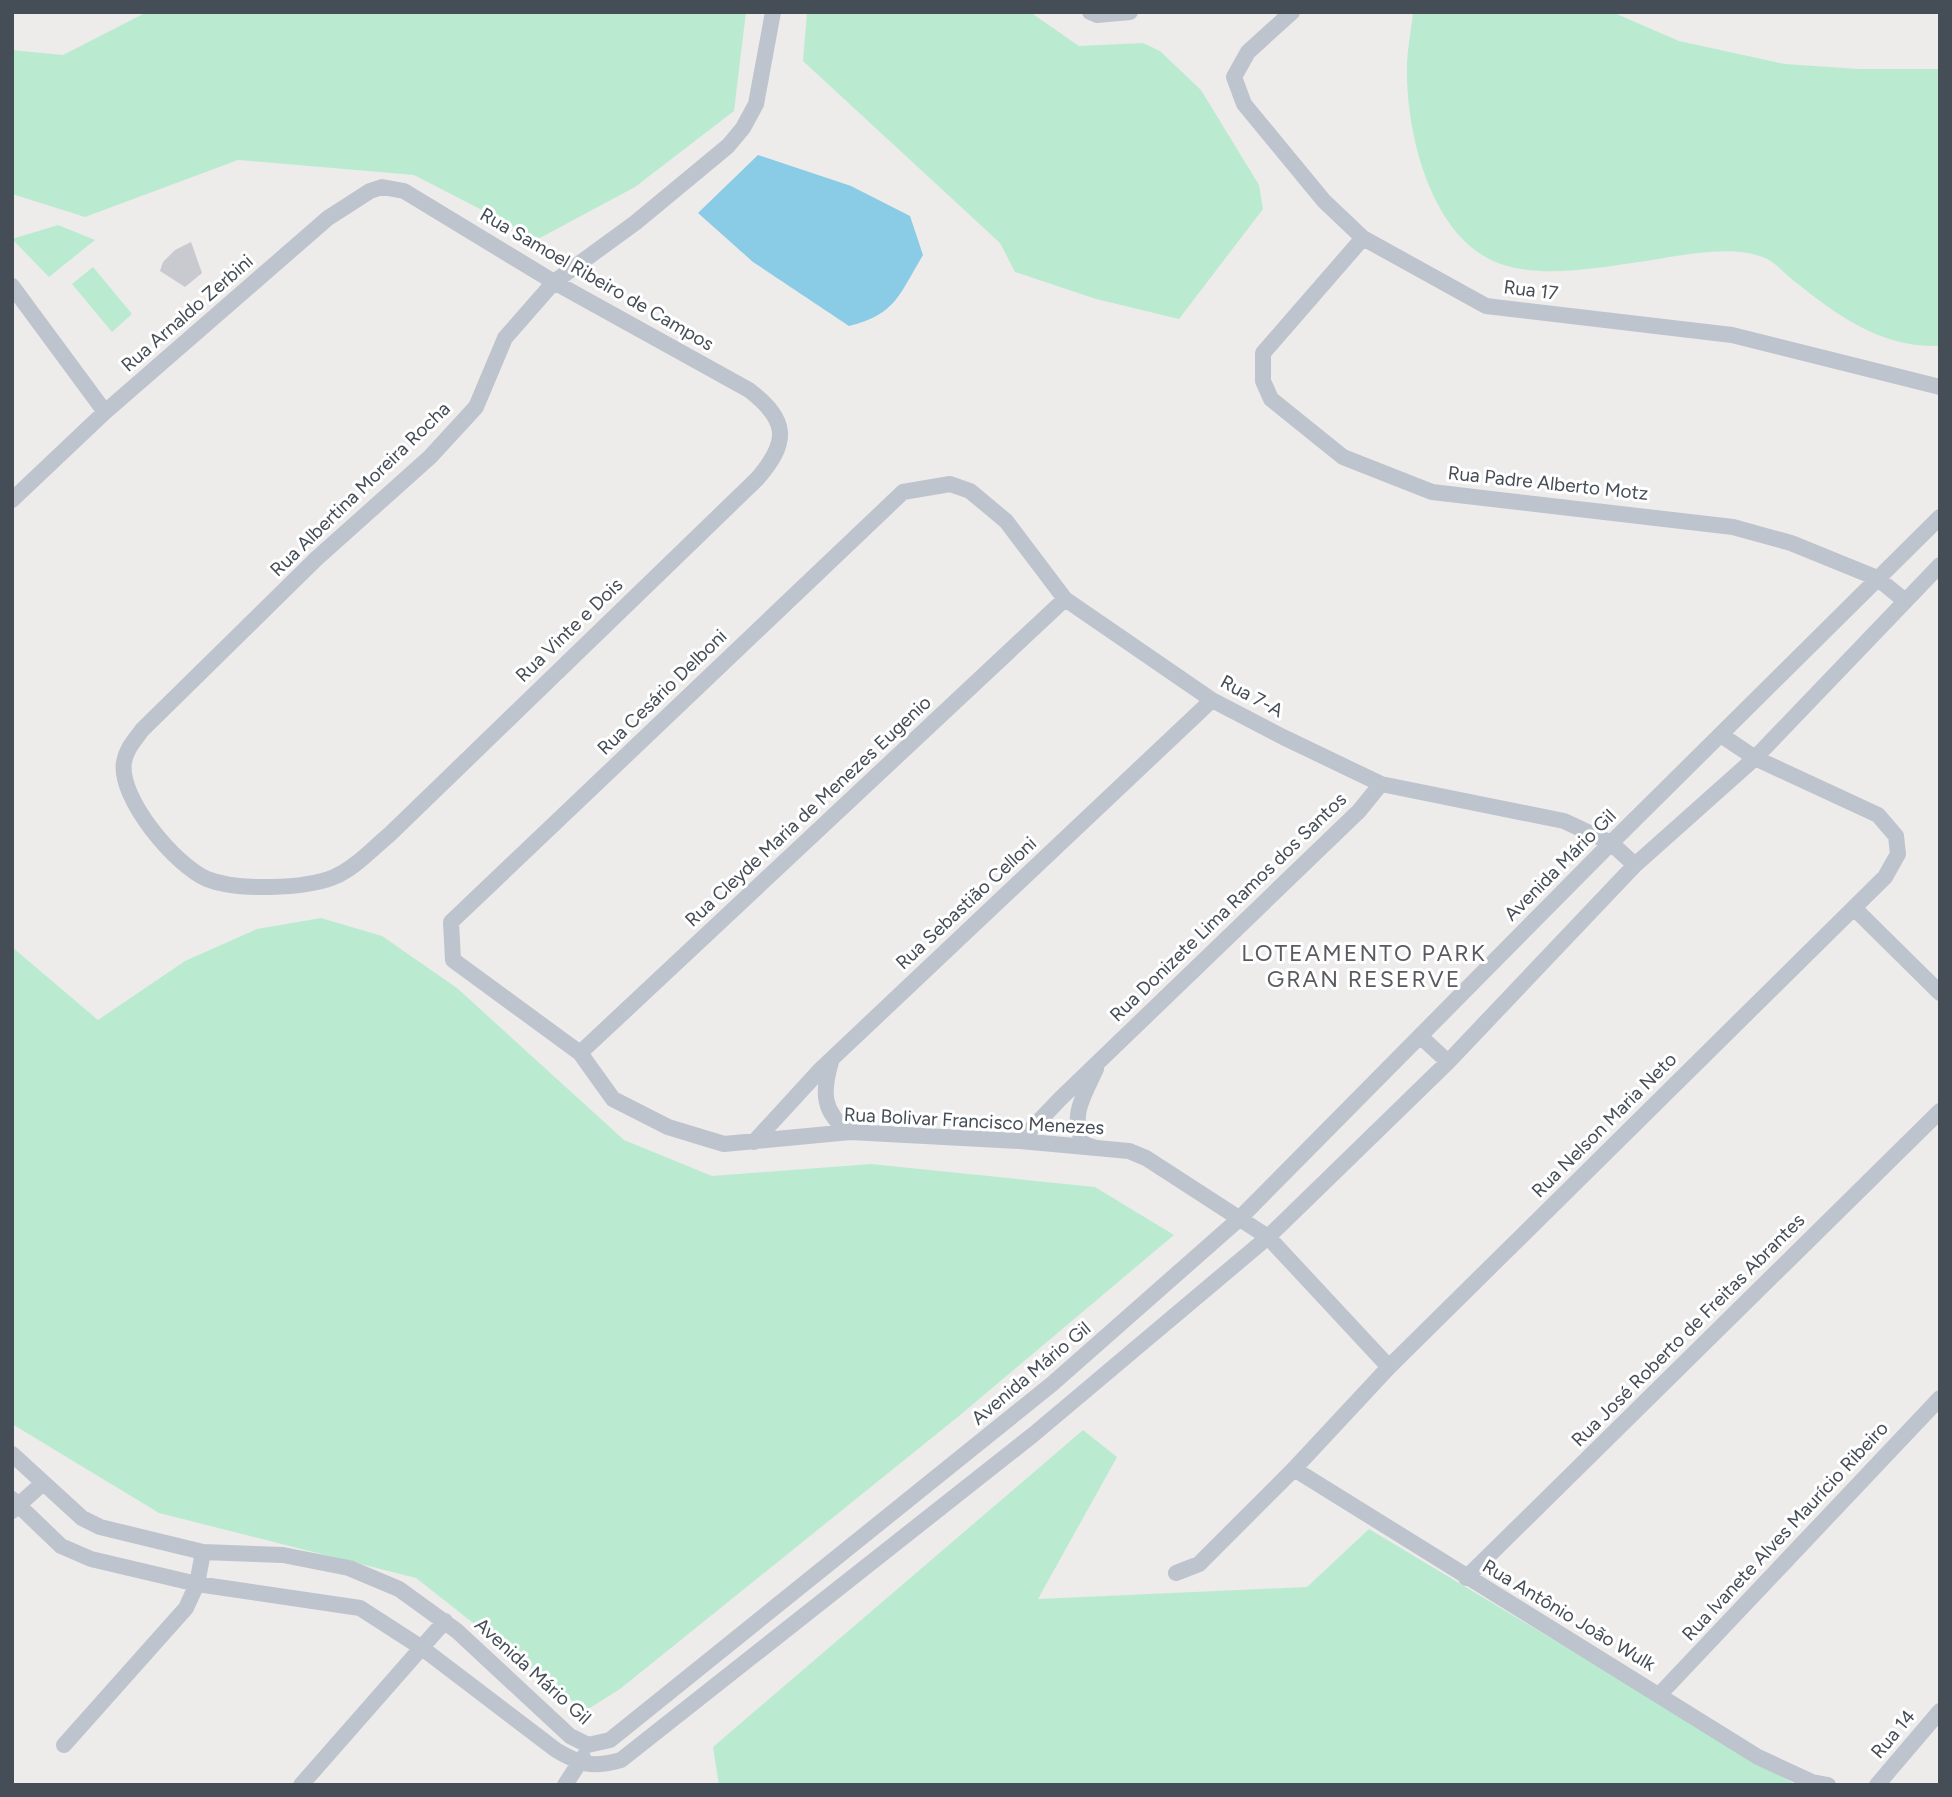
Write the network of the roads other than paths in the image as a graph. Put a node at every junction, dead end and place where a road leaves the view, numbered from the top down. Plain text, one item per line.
1 (773, 12) edge
2 (1090, 12) edge
3 (1130, 12) edge
4 (1292, 12) edge
5 (404, 191) joint
6 (1363, 238) junction
7 (554, 282) junction
8 (12, 286) edge
9 (1940, 387) edge
10 (768, 405) joint
11 (105, 412) junction
12 (903, 492) joint
13 (12, 500) edge
14 (1940, 517) edge
15 (1940, 565) edge
16 (1877, 579) junction
17 (1065, 599) junction
18 (1904, 600) junction
19 (1212, 700) junction
20 (1721, 735) junction
21 (1755, 758) junction
22 (1381, 785) junction
23 (1611, 843) junction
24 (1635, 865) junction
25 (348, 870) joint
26 (1854, 908) junction
27 (451, 922) joint
28 (1940, 993) edge
29 (1420, 1035) junction
30 (580, 1053) junction
31 (1102, 1058) junction
32 (832, 1059) junction
33 (1448, 1062) junction
34 (1940, 1111) edge
35 (850, 1132) junction
36 (1020, 1140) junction
37 (754, 1142) junction
38 (1097, 1148) junction
39 (1237, 1220) junction
40 (1268, 1237) junction
41 (1389, 1367) junction
42 (1052, 1384) junction
43 (1940, 1398) edge
44 (1070, 1405) junction
45 (12, 1454) edge
46 (1294, 1469) junction
47 (43, 1483) junction
48 (14, 1505) edge
49 (857, 1544) junction
50 (203, 1552) junction
51 (872, 1563) junction
52 (1176, 1573) dead end
53 (1466, 1578) junction
54 (197, 1584) junction
55 (445, 1621) junction
56 (422, 1648) junction
57 (717, 1656) junction
58 (732, 1673) junction
59 (1660, 1693) junction
60 (1940, 1711) edge
61 (64, 1745) dead end
62 (588, 1745) junction
63 (580, 1764) junction
64 (301, 1785) edge
65 (565, 1785) edge
66 (1828, 1785) edge
67 (1877, 1785) edge

1 - 7 street, Rua Albertina Moreira Rocha
2 - 3 street
4 - 6 street, Rua 17
5 - 7 street, Rua Samoel Ribeiro de Campos
5 - 11 street, Rua Arnaldo Zerbini
6 - 9 street, Rua 17
6 - 16 street, Rua Padre Alberto Motz
7 - 10 street, Rua Samoel Ribeiro de Campos
7 - 25 street, Rua Albertina Moreira Rocha
8 - 11 street
10 - 25 street, Rua Vinte e Dois
11 - 13 street, Rua Arnaldo Zerbini
12 - 17 street, Rua 7-A
12 - 27 street, Rua Cesário Delboni
14 - 16 street, Avenida Mário Gil
15 - 18 street
16 - 18 street, Rua Padre Alberto Motz
16 - 20 street, Avenida Mário Gil
17 - 19 street, Rua 7-A
17 - 30 street, Rua Cleyde Maria de Menezes Eugenio
18 - 21 street
19 - 22 street, Rua 7-A
19 - 32 street, Rua Sebastião Celloni
20 - 21 street, Rua Nelson Maria Neto
20 - 23 street, Avenida Mário Gil
21 - 24 street
21 - 26 street, Rua Nelson Maria Neto
22 - 23 street, Rua 7-A
22 - 31 street, Rua Donizete Lima Ramos dos Santos
23 - 24 street, Rua 7-A
23 - 29 street, Avenida Mário Gil
24 - 33 street
26 - 28 street
26 - 41 street, Rua Nelson Maria Neto
27 - 30 street, Rua Bolivar Francisco Menezes
29 - 33 street
29 - 39 street, Avenida Mário Gil
30 - 37 street, Rua Bolivar Francisco Menezes
31 - 36 street, Rua Donizete Lima Ramos dos Santos
31 - 38 street
32 - 35 street
32 - 37 street, Rua Sebastião Celloni
33 - 40 street
34 - 53 street, Rua José Roberto de Freitas Abrantes
35 - 36 street, Rua Bolivar Francisco Menezes
35 - 37 street, Rua Bolivar Francisco Menezes
36 - 38 street, Rua Bolivar Francisco Menezes
38 - 39 street, Rua Bolivar Francisco Menezes
39 - 40 street, Rua Bolivar Francisco Menezes
39 - 42 street, Avenida Mário Gil
40 - 41 street, Rua Bolivar Francisco Menezes
40 - 44 street
41 - 46 street, Rua Nelson Maria Neto
42 - 44 street
42 - 49 street, Avenida Mário Gil
43 - 59 street, Rua lvanete Alves Maurício Ribeiro
44 - 51 street
45 - 47 street, Avenida Mário Gil
46 - 52 street, Rua Nelson Maria Neto
46 - 53 street, Rua Antônio João Wulk
47 - 48 street
47 - 50 street, Avenida Mário Gil
48 - 54 street
49 - 51 street
49 - 57 street, Avenida Mário Gil
50 - 54 street
50 - 55 street, Avenida Mário Gil
51 - 58 street
53 - 59 street, Rua Antônio João Wulk
54 - 56 street
54 - 61 street
55 - 56 street
55 - 62 street, Avenida Mário Gil
56 - 63 street
56 - 64 street
57 - 58 street
57 - 62 street, Avenida Mário Gil
58 - 63 street
59 - 66 street, Rua Antônio João Wulk
60 - 67 street, Rua 14
62 - 63 street
63 - 65 street

